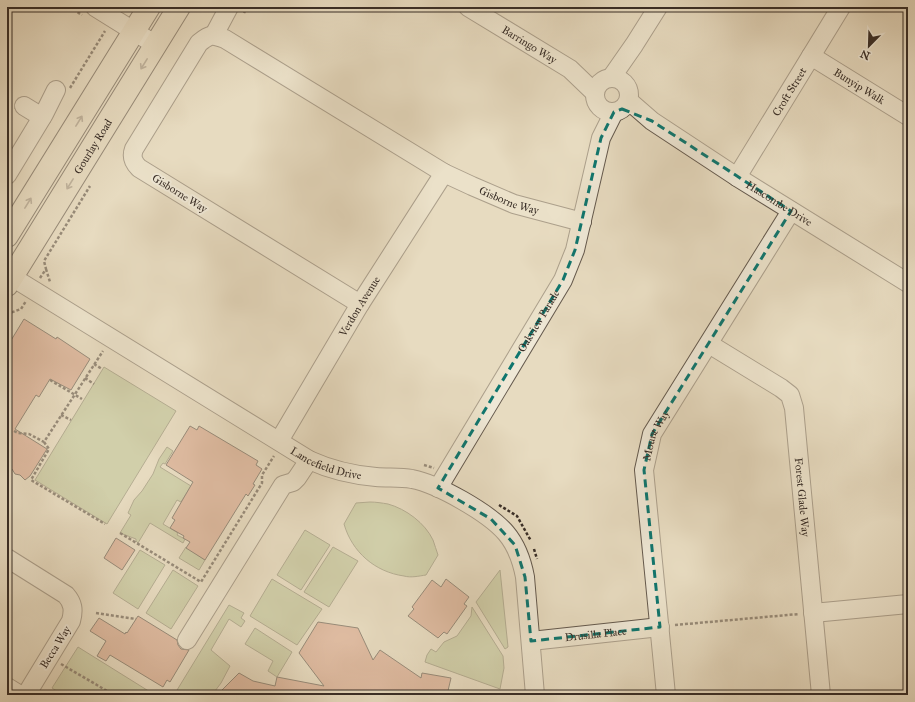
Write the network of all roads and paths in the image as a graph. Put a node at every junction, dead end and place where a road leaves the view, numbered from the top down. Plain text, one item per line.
1 (95, 7) edge
2 (179, 7) edge
3 (229, 7) edge
4 (468, 7) edge
5 (658, 7) edge
6 (841, 7) edge
7 (144, 9) edge
8 (168, 26) junction
9 (134, 32) junction
10 (214, 35) junction
11 (156, 45) junction
12 (810, 56) junction
13 (56, 90) dead end
14 (612, 96) junction
15 (24, 106) dead end
16 (908, 116) edge
17 (42, 117) junction
18 (444, 173) junction
19 (7, 175) edge
20 (737, 177) junction
21 (791, 212) junction
22 (582, 222) junction
23 (7, 236) edge
24 (9, 279) edge
25 (908, 283) edge
26 (360, 304) junction
27 (709, 344) junction
28 (103, 351) dead end
29 (94, 364) junction
30 (102, 369) dead end
31 (85, 378) junction
32 (50, 380) dead end
33 (94, 384) dead end
34 (74, 395) junction
35 (82, 399) dead end
36 (61, 415) junction
37 (71, 420) dead end
38 (14, 431) dead end
39 (44, 442) junction
40 (276, 449) junction
41 (309, 460) junction
42 (438, 488) junction
43 (105, 524) dead end
44 (120, 533) dead end
45 (7, 558) edge
46 (908, 604) edge
47 (96, 613) dead end
48 (807, 613) junction
49 (136, 619) dead end
50 (667, 626) junction
51 (187, 640) dead end
52 (531, 641) junction
53 (49, 657) junction
54 (7, 687) edge
55 (20, 695) edge
56 (26, 695) edge
57 (114, 695) edge
58 (536, 695) edge
59 (666, 695) edge
60 (820, 695) edge

1 - 9 street
2 - 8 main road, Gourlay Road
3 - 10 street, Gisborne Way
4 - 14 street, Barringo Way
5 - 14 street
6 - 12 street, Croft Street
7 - 8 street
7 - 9 main road
8 - 11 main road, Gourlay Road
9 - 11 street
23 -> 9 main road
10 - 18 street, Gisborne Way
10 - 26 street, Gisborne Way
11 -> 24 main road, Gourlay Road
12 - 16 street, Bunyip Walk
12 - 20 street, Croft Street
13 - 17 street
14 - 20 street, Hascombe Drive
14 - 22 street, Oakview Parade
15 - 17 street
17 - 19 street
18 - 22 street, Gisborne Way
18 - 26 street, Verdon Avenue
20 - 21 street, Hascombe Drive
21 - 25 street, Hascombe Drive
21 - 27 street, Mount Way
22 - 42 street, Oakview Parade
24 - 40 street, Lancefield Drive
26 - 40 street, Verdon Avenue
27 - 48 street, Forest Glade Way
27 - 50 street, Mount Way
28 - 29 path
29 - 30 path
29 - 31 path
31 - 33 path
31 - 34 path
32 - 34 path
34 - 35 path
34 - 36 path
36 - 37 path
36 - 39 path
38 - 39 path
39 - 43 path
40 - 41 street, Lancefield Drive
40 - 44 path
41 - 42 street, Lancefield Drive
41 - 51 street
42 - 52 street, Lancefield Drive
45 - 53 street, Becca Way
46 - 48 street
47 - 49 path
48 - 50 path
48 - 60 street, Forest Glade Way
50 - 52 street, Drusilla Place
50 - 59 street, Mount Way
52 - 58 street, Lancefield Drive
53 - 56 street, Becca Way
53 - 57 path
54 - 55 street

